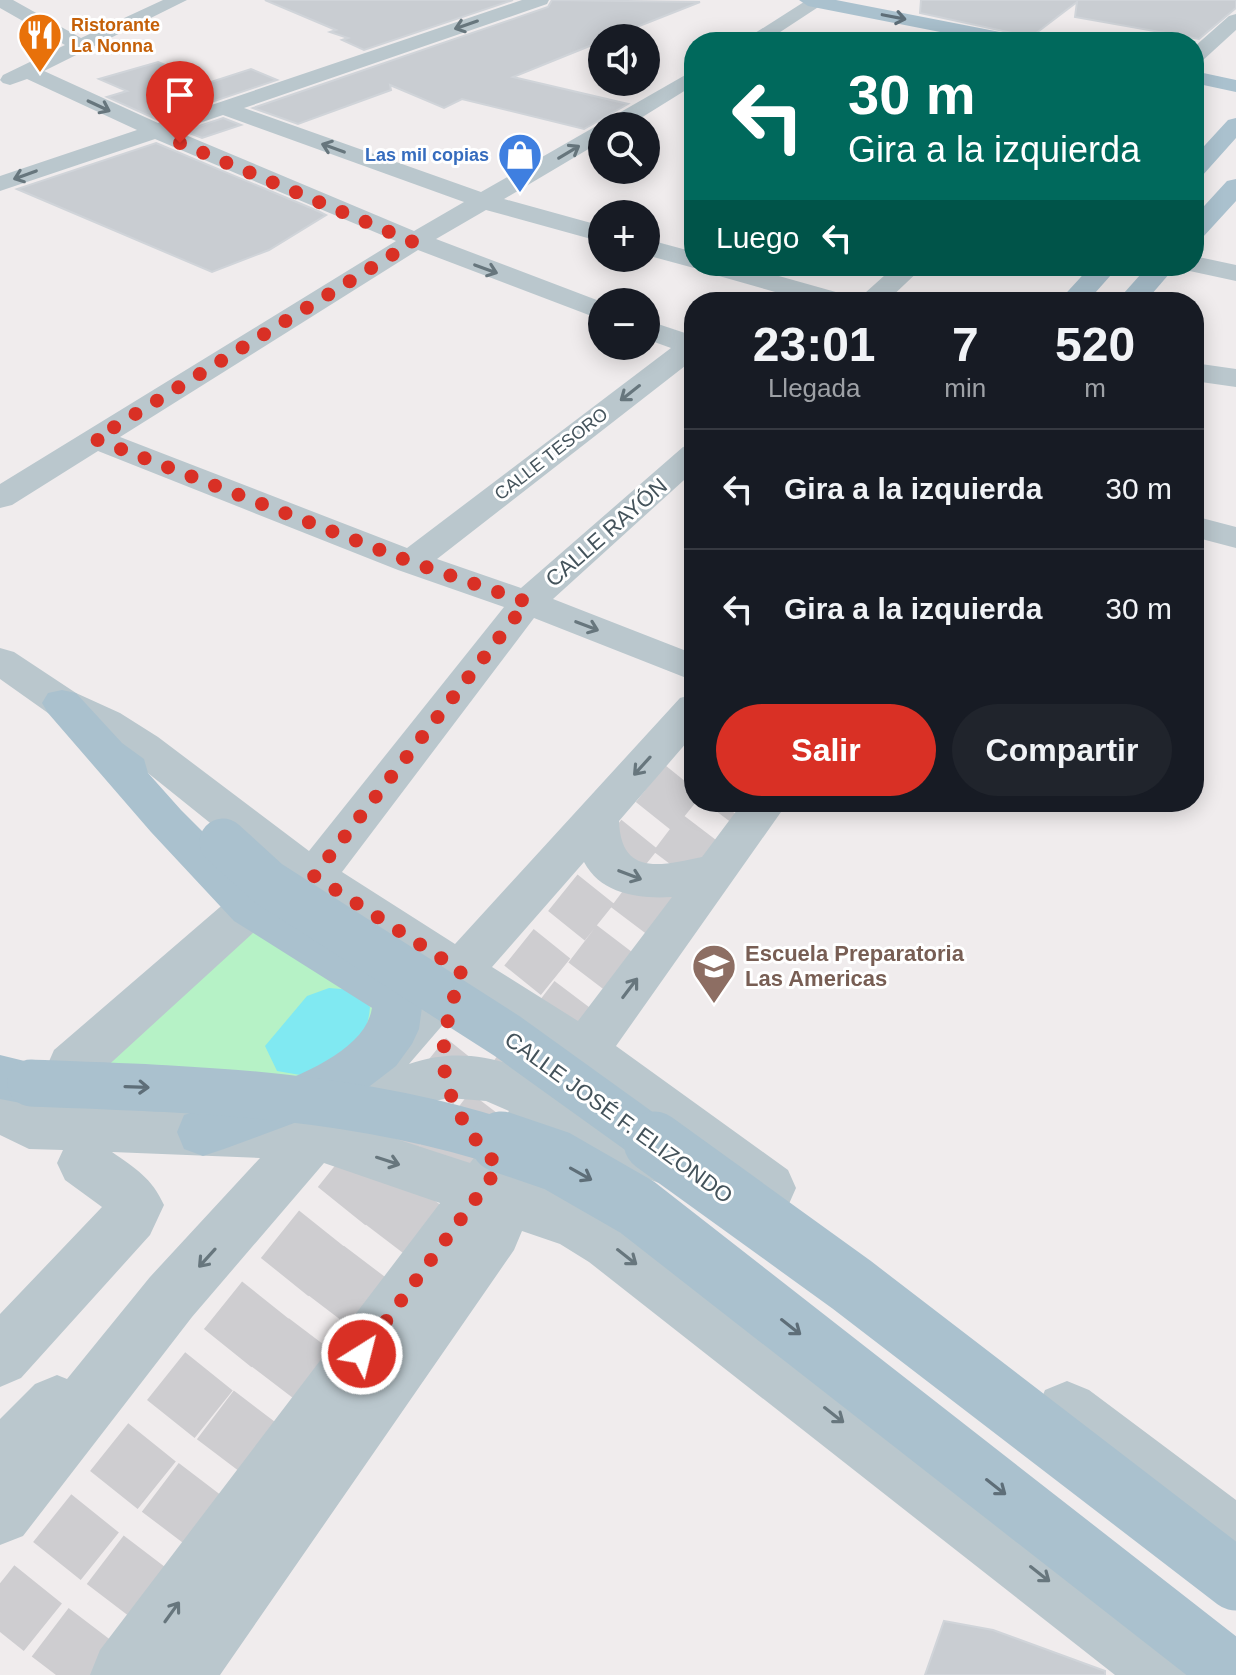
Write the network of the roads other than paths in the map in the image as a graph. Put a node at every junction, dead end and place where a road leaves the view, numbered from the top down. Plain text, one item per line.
1 (0, 0) edge
2 (178, 0) edge
3 (540, 0) edge
4 (816, 1) edge
5 (1236, 20) edge
6 (767, 32) edge
7 (964, 32) edge
8 (79, 45) junction
9 (1204, 49) edge
10 (29, 72) junction
11 (1204, 79) edge
12 (0, 82) edge
13 (684, 82) edge
14 (1236, 86) edge
15 (220, 107) junction
16 (635, 112) edge
17 (1236, 125) edge
18 (151, 130) junction
19 (588, 140) edge
20 (1204, 160) edge
21 (0, 184) edge
22 (1236, 186) edge
23 (486, 202) junction
24 (1204, 221) edge
25 (588, 230) edge
26 (683, 232) dead end
27 (413, 242) junction
28 (660, 245) edge
29 (660, 251) edge
30 (684, 257) edge
31 (1204, 266) edge
32 (1236, 273) edge
33 (749, 276) edge
34 (899, 276) edge
35 (1097, 276) edge
36 (1154, 276) edge
37 (805, 292) edge
38 (881, 292) edge
39 (1081, 292) edge
40 (1139, 292) edge
41 (588, 307) edge
42 (660, 334) edge
43 (684, 343) edge
44 (684, 353) edge
45 (1204, 373) edge
46 (1236, 378) edge
47 (95, 439) junction
48 (684, 463) edge
49 (0, 498) edge
50 (1204, 529) edge
51 (1236, 538) edge
52 (411, 562) junction
53 (527, 602) junction
54 (0, 661) edge
55 (684, 664) edge
56 (62, 703) junction
57 (684, 719) edge
58 (107, 753) junction
59 (760, 812) edge
60 (597, 815) junction
61 (718, 870) junction
62 (314, 876) junction
63 (250, 908) junction
64 (461, 971) junction
65 (583, 1051) junction
66 (447, 1076) junction
67 (26, 1083) edge
68 (546, 1105) junction
69 (203, 1132) junction
70 (314, 1136) junction
71 (84, 1163) dead end
72 (772, 1191) junction
73 (491, 1196) junction
74 (247, 1214) junction
75 (171, 1297) junction
76 (0, 1357) edge
77 (0, 1463) edge
78 (0, 1513) edge
79 (1236, 1540) edge
80 (1236, 1580) edge
81 (125, 1675) edge
82 (178, 1675) edge
83 (1171, 1675) edge
84 (1236, 1675) edge

1 - 8 street
2 - 8 street
3 -> 15 street
4 - 6 street
4 -> 7 main road
5 - 9 street
8 - 10 street
10 - 12 street
10 -> 18 street
11 - 14 main road
13 - 16 street
15 - 18 street
23 -> 15 street
17 - 20 main road
18 -> 21 street
18 - 27 street
23 -> 19 street
22 - 24 main road
23 - 25 street
23 - 27 street
26 - 28 street
27 -> 41 street
27 - 47 street
29 - 30 street
31 - 32 street
33 - 37 street
34 - 38 street
35 - 39 main road
36 - 40 main road
42 - 43 street
44 -> 52 street, CALLE TESORO
45 - 46 street
47 - 49 street
47 - 52 street
48 - 53 street, CALLE RAYÓN
50 - 51 street
52 - 53 street
53 -> 55 street
53 - 62 street, CALLE RAYÓN
54 - 56 street, CALLE JOSÉ F. ELIZONDO
56 - 58 main road, CALLE JOSÉ F. ELIZONDO
56 - 62 street
57 -> 60 street
58 - 63 main road
58 - 80 main road, CALLE JOSÉ F. ELIZONDO, bridge
59 - 61 street
60 -> 61 street
60 - 64 street
65 -> 61 street
62 - 64 street
63 - 67 street
63 - 69 main road
64 - 65 street
64 - 66 street
64 - 70 street
65 - 68 street
65 - 72 street
66 - 68 street
66 - 70 street
66 - 73 street
67 - 69 street
67 -> 84 main road, bridge
68 - 72 street
68 - 73 street
69 - 70 street
69 - 74 street
70 -> 73 street
70 - 74 street
71 - 76 street
72 - 79 street
81 -> 73 street
73 - 82 street
73 -> 83 street
74 -> 75 street
75 - 77 street
75 - 78 street

